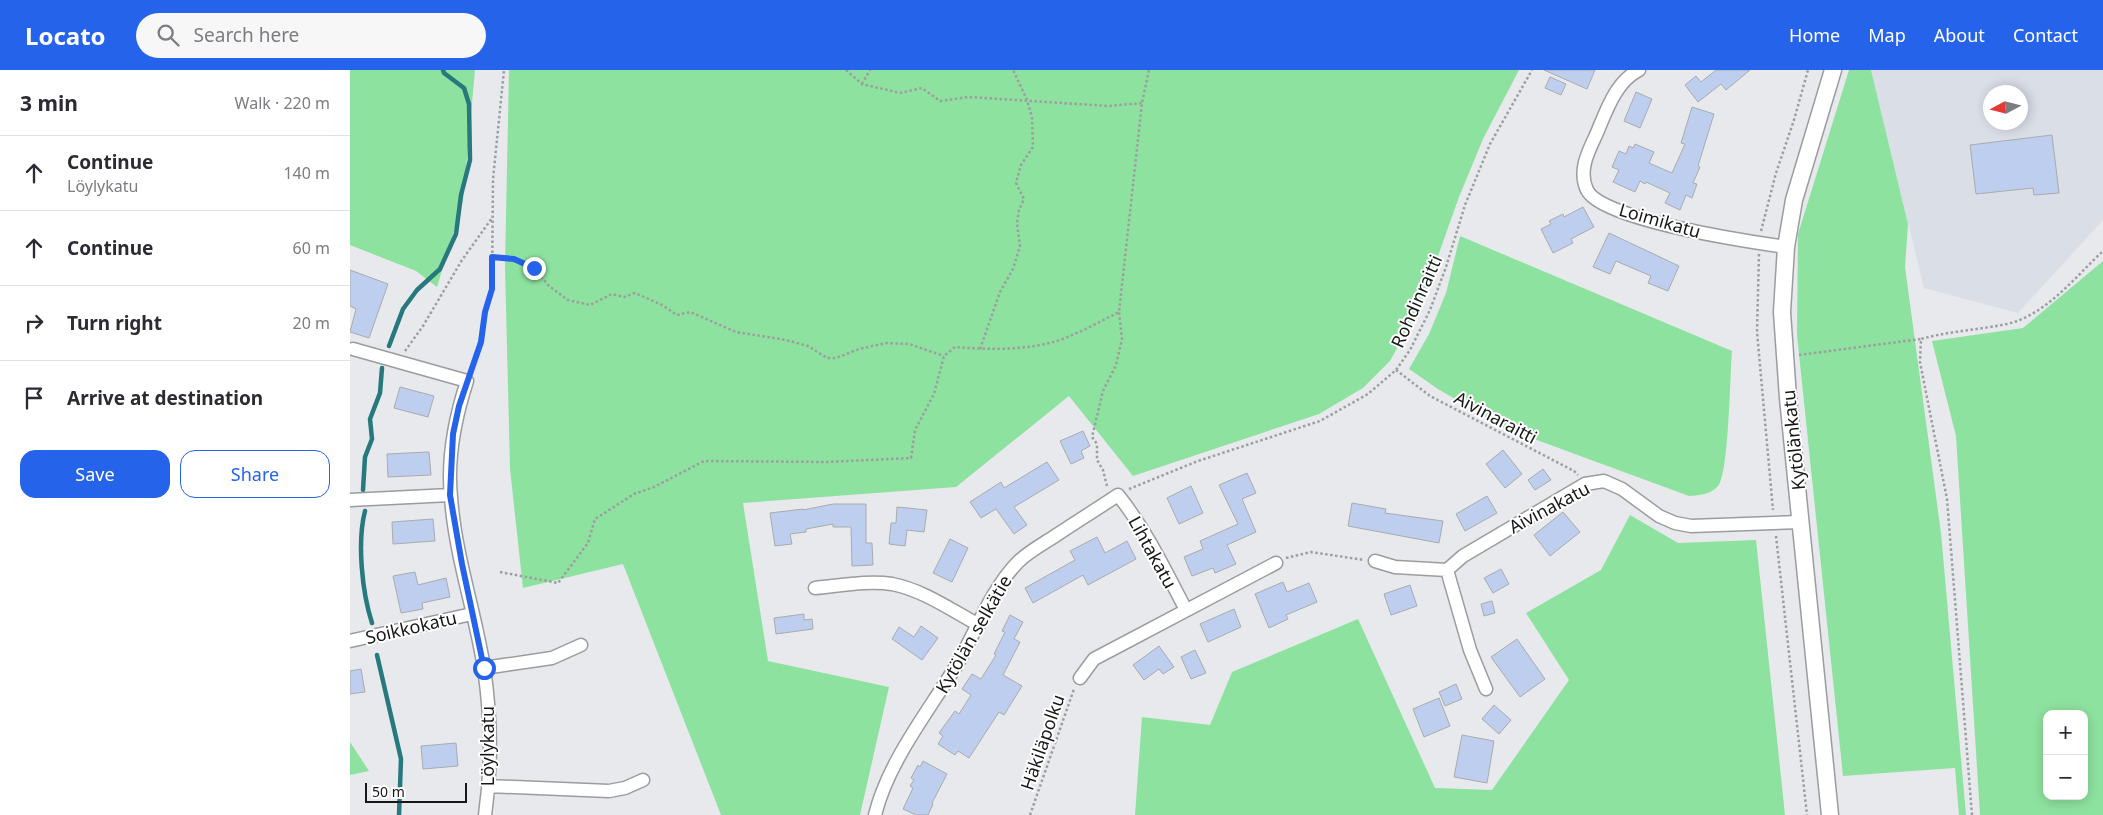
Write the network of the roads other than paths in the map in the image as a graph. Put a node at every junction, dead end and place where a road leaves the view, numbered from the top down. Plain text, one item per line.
1 (1639, 70) edge
2 (1833, 70) edge
3 (1786, 247) junction
4 (353, 348) dead end
5 (450, 495) junction
6 (1118, 495) joint
7 (350, 500) edge
8 (1801, 522) junction
9 (1375, 561) road end
10 (1276, 564) road end
11 (1447, 570) junction
12 (815, 588) dead end
13 (1186, 610) junction
14 (472, 614) junction
15 (979, 625) junction
16 (350, 641) edge
17 (581, 645) dead end
18 (484, 668) junction
19 (1080, 678) road end
20 (1486, 689) dead end
21 (643, 780) dead end
22 (488, 786) junction
23 (485, 815) edge
24 (875, 815) edge
25 (1830, 815) edge

1 - 3 street, Loimikatu
2 - 3 street, Kytölänkatu
3 - 8 street, Kytölänkatu
4 - 5 street, Löylykatu
5 - 7 street
5 - 14 street, Löylykatu
6 - 13 street, Lihtakatu
6 - 15 street, Kytölän selkätie
8 - 11 street, Aivinakatu
8 - 25 street, Kytölänkatu
9 - 11 street
10 - 13 street
11 - 20 street
12 - 15 street
13 - 19 street
14 - 16 street, Soikkokatu
14 - 18 street, Löylykatu
15 - 24 street, Kytölän selkätie
17 - 18 street
18 - 22 street, Löylykatu
21 - 22 street
22 - 23 street, Löylykatu

